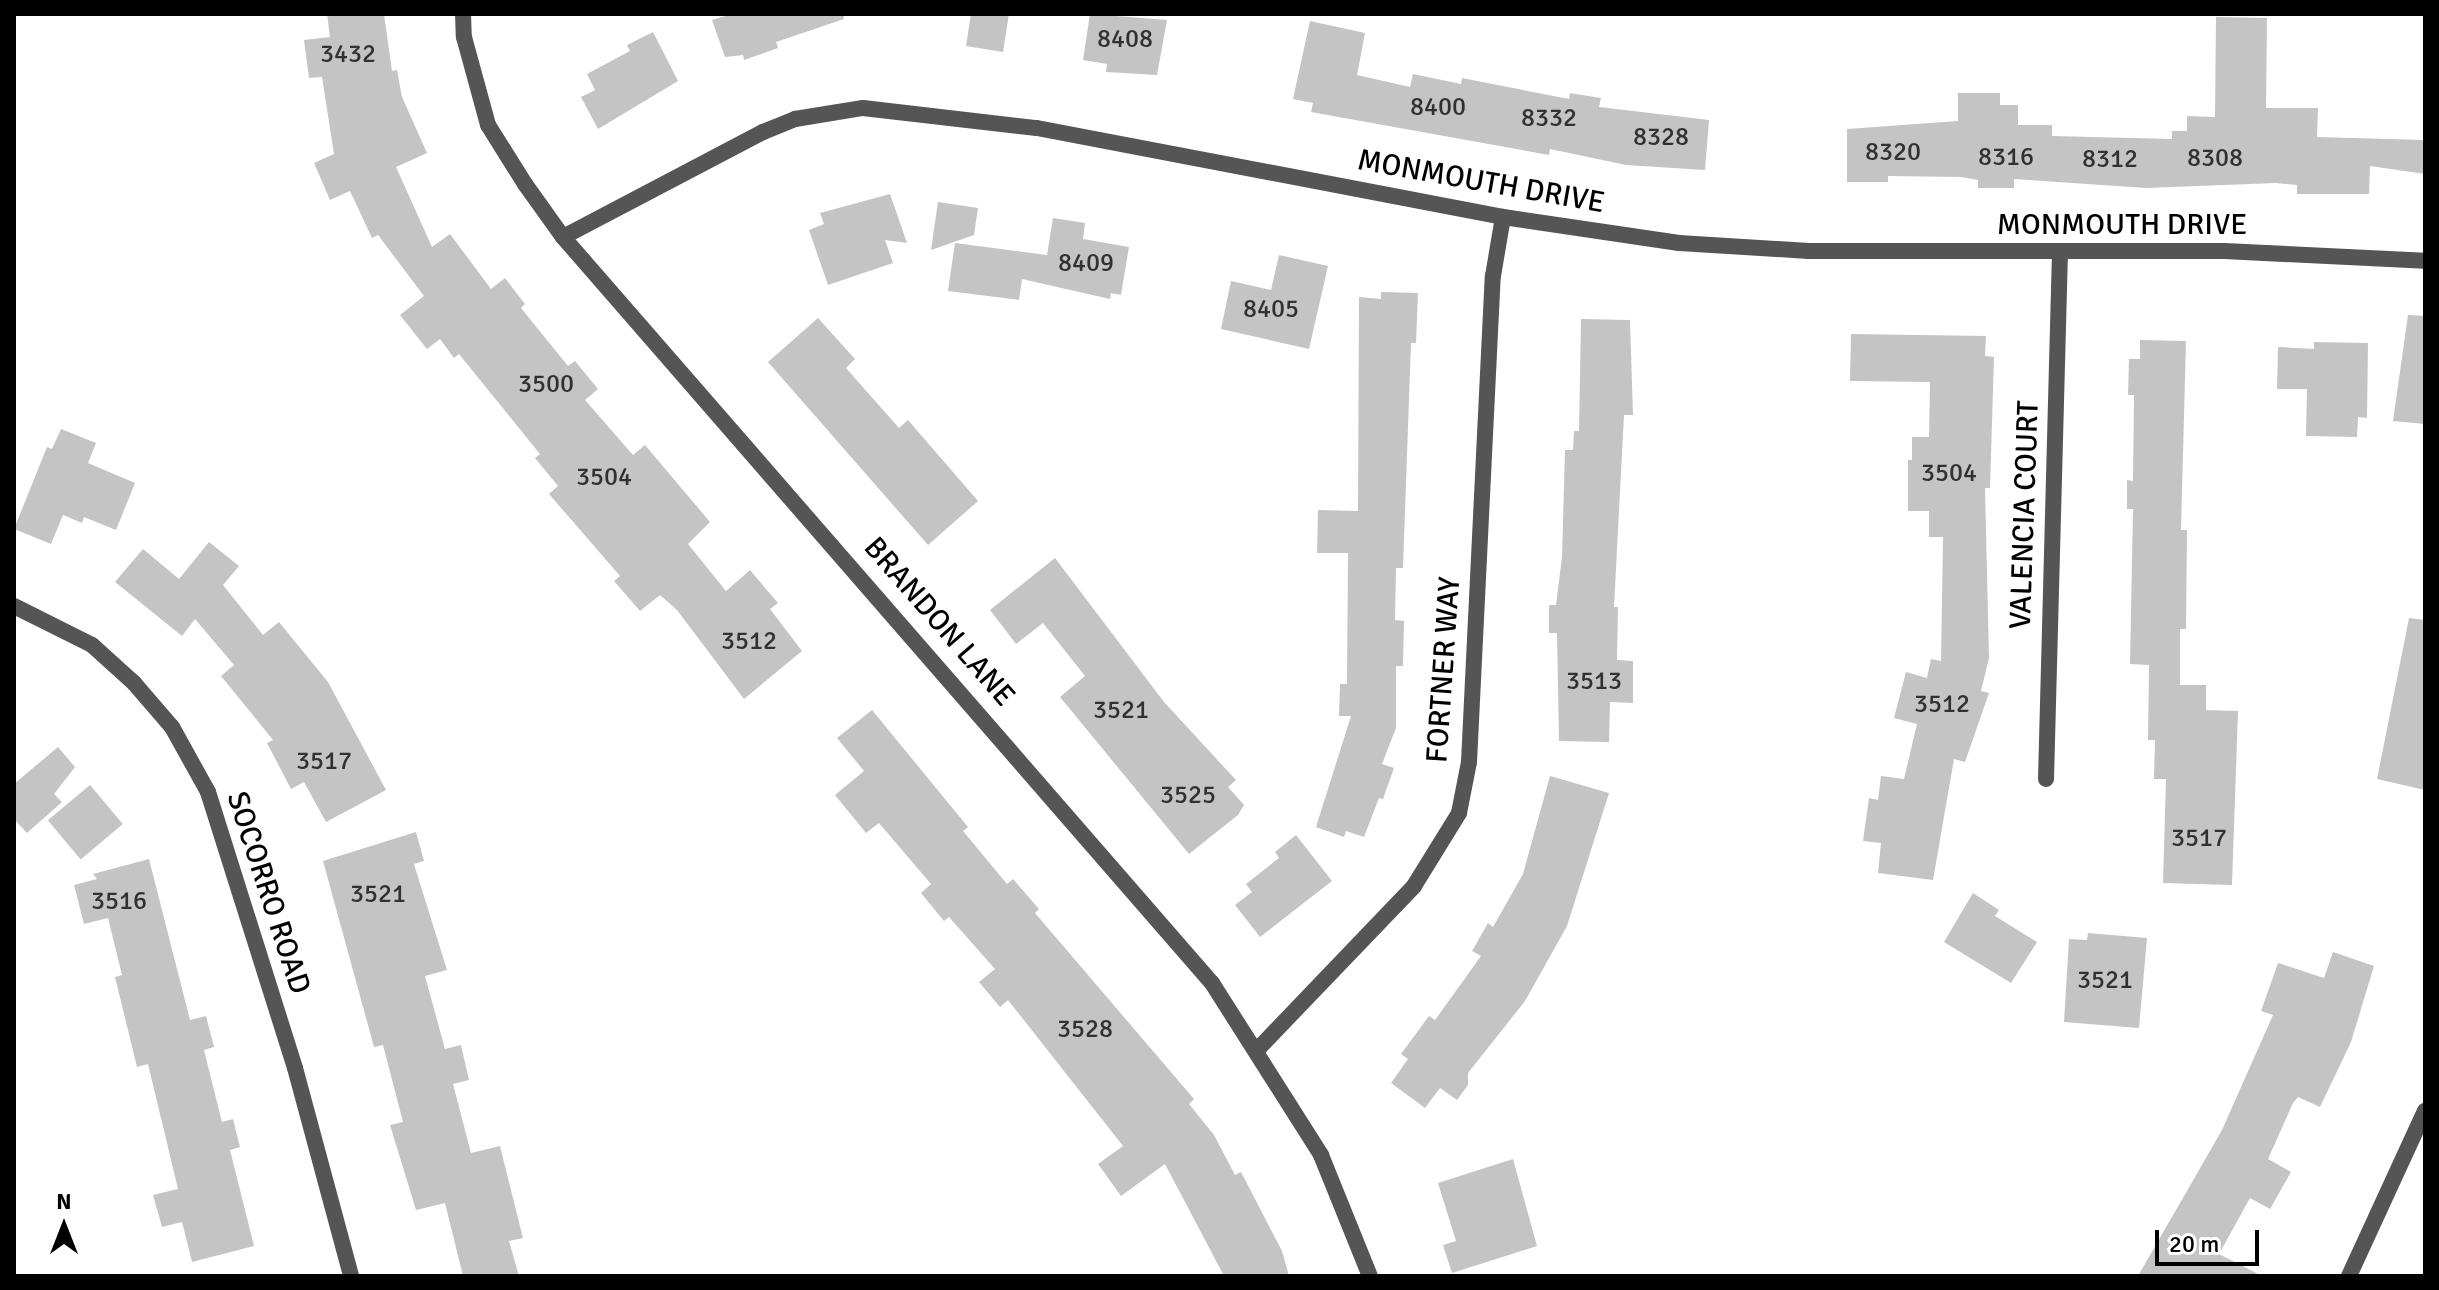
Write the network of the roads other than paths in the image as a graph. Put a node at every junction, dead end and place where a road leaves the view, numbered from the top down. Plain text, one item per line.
1 (463, 14) edge
2 (1503, 217) junction
3 (563, 237) junction
4 (2060, 253) junction
5 (2425, 261) edge
6 (14, 606) edge
7 (2046, 779) dead end
8 (1257, 1050) junction
9 (2425, 1111) edge
10 (351, 1276) edge
11 (1370, 1276) edge
12 (2349, 1276) edge

1 - 3 street, BRANDON LANE
2 - 3 street, MONMOUTH DRIVE
2 - 4 street, MONMOUTH DRIVE
2 - 8 street, FORTNER WAY
3 - 8 street, BRANDON LANE
4 - 5 street, MONMOUTH DRIVE
4 - 7 street, VALENCIA COURT
6 - 10 street, SOCORRO ROAD
8 - 11 street, BRANDON LANE
9 - 12 street

